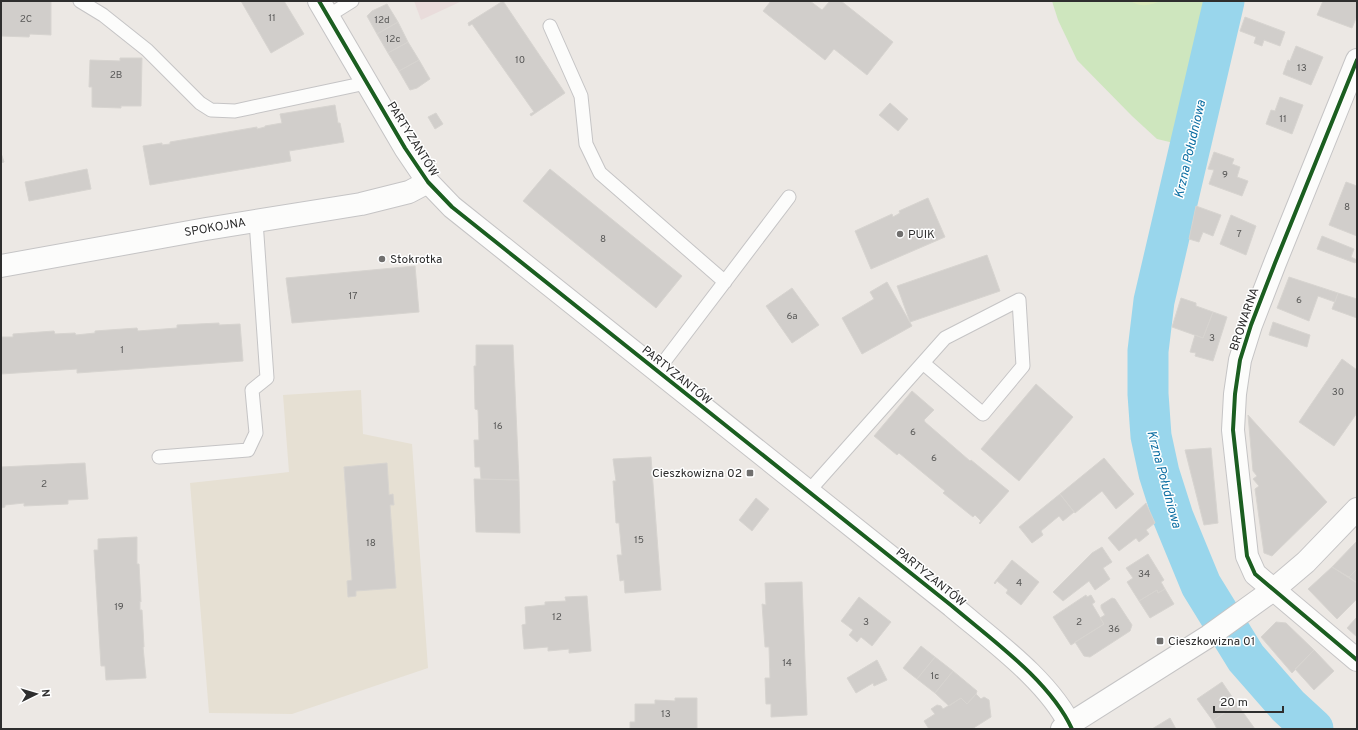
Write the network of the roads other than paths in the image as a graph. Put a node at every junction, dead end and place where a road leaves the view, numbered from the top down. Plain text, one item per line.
1 (80, 1) edge
2 (352, 1) edge
3 (324, 9) edge
4 (550, 26) dead end
5 (1357, 60) edge
6 (366, 82) junction
7 (428, 182) junction
8 (789, 197) dead end
9 (256, 221) junction
10 (1, 266) edge
11 (725, 282) junction
12 (923, 363) junction
13 (657, 371) junction
14 (159, 457) dead end
15 (808, 492) junction
16 (1357, 509) edge
17 (1273, 590) junction
18 (1357, 660) edge
19 (1068, 727) edge

1 - 6 lane
2 - 3 lane
3 - 6 street, PARTYZANTÓW
4 - 11 lane
5 - 17 street, BROWARNA
6 - 7 street, PARTYZANTÓW
7 - 9 street, SPOKOJNA
7 - 13 street, PARTYZANTÓW
8 - 11 lane
9 - 10 street, SPOKOJNA
9 - 14 lane
11 - 13 lane
12 - 12 lane
12 - 15 lane
13 - 15 street, PARTYZANTÓW
15 - 19 street, PARTYZANTÓW
16 - 17 street
17 - 18 street, BROWARNA
17 - 19 street

